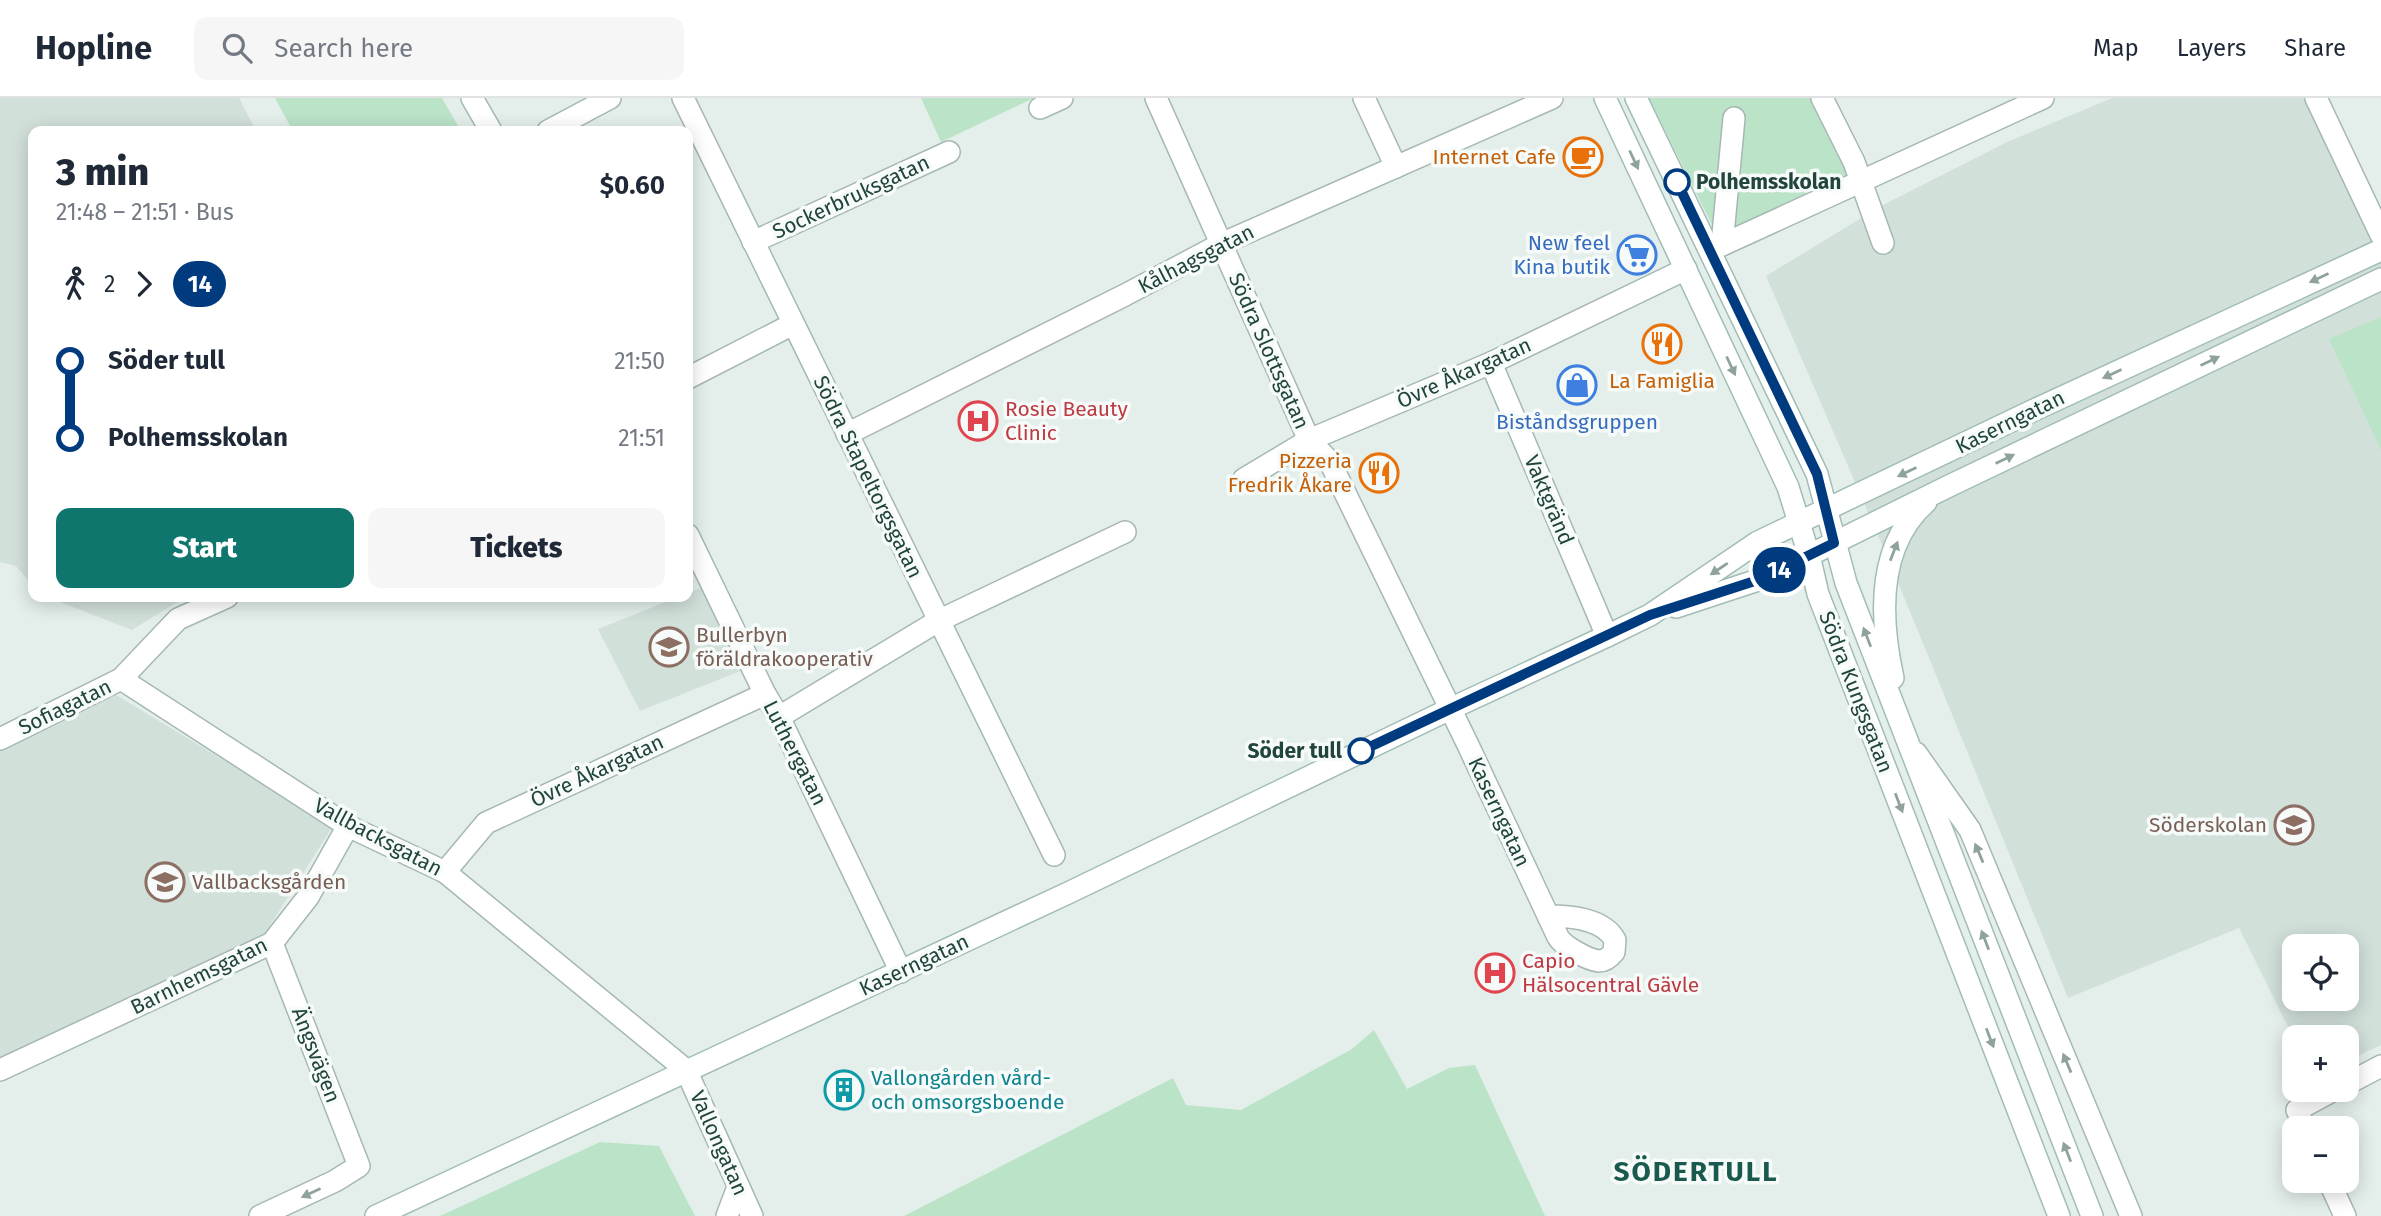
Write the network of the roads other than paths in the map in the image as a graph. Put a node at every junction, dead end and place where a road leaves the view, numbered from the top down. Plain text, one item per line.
1 (472, 98) edge
2 (610, 98) edge
3 (683, 98) edge
4 (1062, 98) edge
5 (1156, 98) edge
6 (1364, 98) edge
7 (1552, 98) edge
8 (1605, 98) edge
9 (1636, 98) edge
10 (1822, 98) edge
11 (2043, 98) edge
12 (2316, 98) edge
13 (1040, 108) dead end
14 (1734, 118) dead end
15 (488, 126) edge
16 (557, 126) edge
17 (949, 152) dead end
18 (1396, 167) junction
19 (1862, 181) junction
20 (2381, 234) edge
21 (753, 242) junction
22 (1883, 243) dead end
23 (1221, 244) junction
24 (2381, 250) edge
25 (1686, 269) junction
26 (2381, 279) edge
27 (793, 324) junction
28 (1490, 363) junction
29 (693, 375) edge
30 (847, 435) junction
31 (1308, 440) junction
32 (1244, 479) dead end
33 (1949, 486) junction
34 (1826, 511) junction
35 (1800, 523) junction
36 (1125, 532) dead end
37 (1834, 543) junction
38 (693, 545) edge
39 (1809, 555) junction
40 (217, 602) edge
41 (1650, 615) junction
42 (938, 621) junction
43 (1607, 636) junction
44 (121, 679) junction
45 (765, 694) junction
46 (1450, 709) junction
47 (779, 717) junction
48 (1906, 738) junction
49 (0, 739) edge
50 (348, 825) junction
51 (1054, 855) dead end
52 (445, 872) junction
53 (1548, 916) dead end
54 (272, 943) junction
55 (901, 972) junction
56 (2381, 1066) edge
57 (0, 1070) edge
58 (686, 1070) junction
59 (2359, 1078) edge
60 (2312, 1102) edge
61 (2300, 1116) edge
62 (738, 1187) junction
63 (2334, 1193) edge
64 (260, 1216) edge
65 (376, 1216) edge
66 (727, 1216) edge
67 (752, 1216) edge
68 (2059, 1216) edge
69 (2092, 1216) edge
70 (2131, 1216) edge
71 (2345, 1216) edge

1 - 15 street
2 - 16 street
3 - 21 street, Södra Stapeltorgsgatan
4 - 13 street
5 - 23 street, Södra Slottsgatan
6 - 18 street
7 - 18 street, Kålhagsgatan
8 -> 25 street, Södra Kungsgatan
9 - 34 street, Södra Kungsgatan
10 - 19 street
11 - 19 street
12 - 20 street
14 - 19 street
17 - 21 street, Sockerbruksgatan
18 - 23 street, Kålhagsgatan
19 - 22 street
21 - 27 street, Södra Stapeltorgsgatan
23 - 30 street, Kålhagsgatan
23 - 31 street, Södra Slottsgatan
24 -> 34 street, Kaserngatan
25 - 28 street, Övre Åkargatan
25 -> 35 street, Södra Kungsgatan
33 -> 26 street, Kaserngatan
27 - 29 street
27 - 30 street, Södra Stapeltorgsgatan
28 - 31 street, Övre Åkargatan
28 - 43 street, Vaktgränd
30 - 42 street, Södra Stapeltorgsgatan
31 - 32 street, Övre Åkargatan
31 - 46 street, Södra Slottsgatan
33 - 37 street, Kaserngatan
48 -> 33 street
34 - 35 street, Kaserngatan
34 - 37 street, Södra Kungsgatan
35 - 39 street, Södra Kungsgatan
35 -> 41 street, Kaserngatan
36 - 42 street
37 - 39 street, Kaserngatan
48 -> 37 street, Södra Kungsgatan
38 - 45 street, Luthergatan
39 - 41 street, Kaserngatan
39 -> 68 street, Södra Kungsgatan
40 - 44 street, Sofiagatan
41 - 43 street, Kaserngatan
42 - 47 street
42 - 51 street, Södra Stapeltorgsgatan
43 - 46 street, Kaserngatan
44 - 49 street, Sofiagatan
44 - 50 street, Vallbacksgatan
45 - 47 street, Luthergatan
45 - 52 street, Övre Åkargatan
46 - 53 street, Kaserngatan
46 - 55 street, Kaserngatan
47 - 55 street, Luthergatan
69 -> 48 street, Södra Kungsgatan
70 -> 48 street, Södra Kungsgatan
50 - 52 street, Vallbacksgatan
50 - 54 street, Barnhemsgatan
52 - 58 street, Vallbacksgatan
54 - 57 street, Barnhemsgatan
54 -> 64 street, Ängsvägen
55 - 58 street, Kaserngatan
56 - 59 street
58 - 62 street, Vallongatan
58 - 65 street, Kaserngatan
60 - 61 street
62 - 66 street
62 - 67 street, Vallongatan
63 - 71 street

